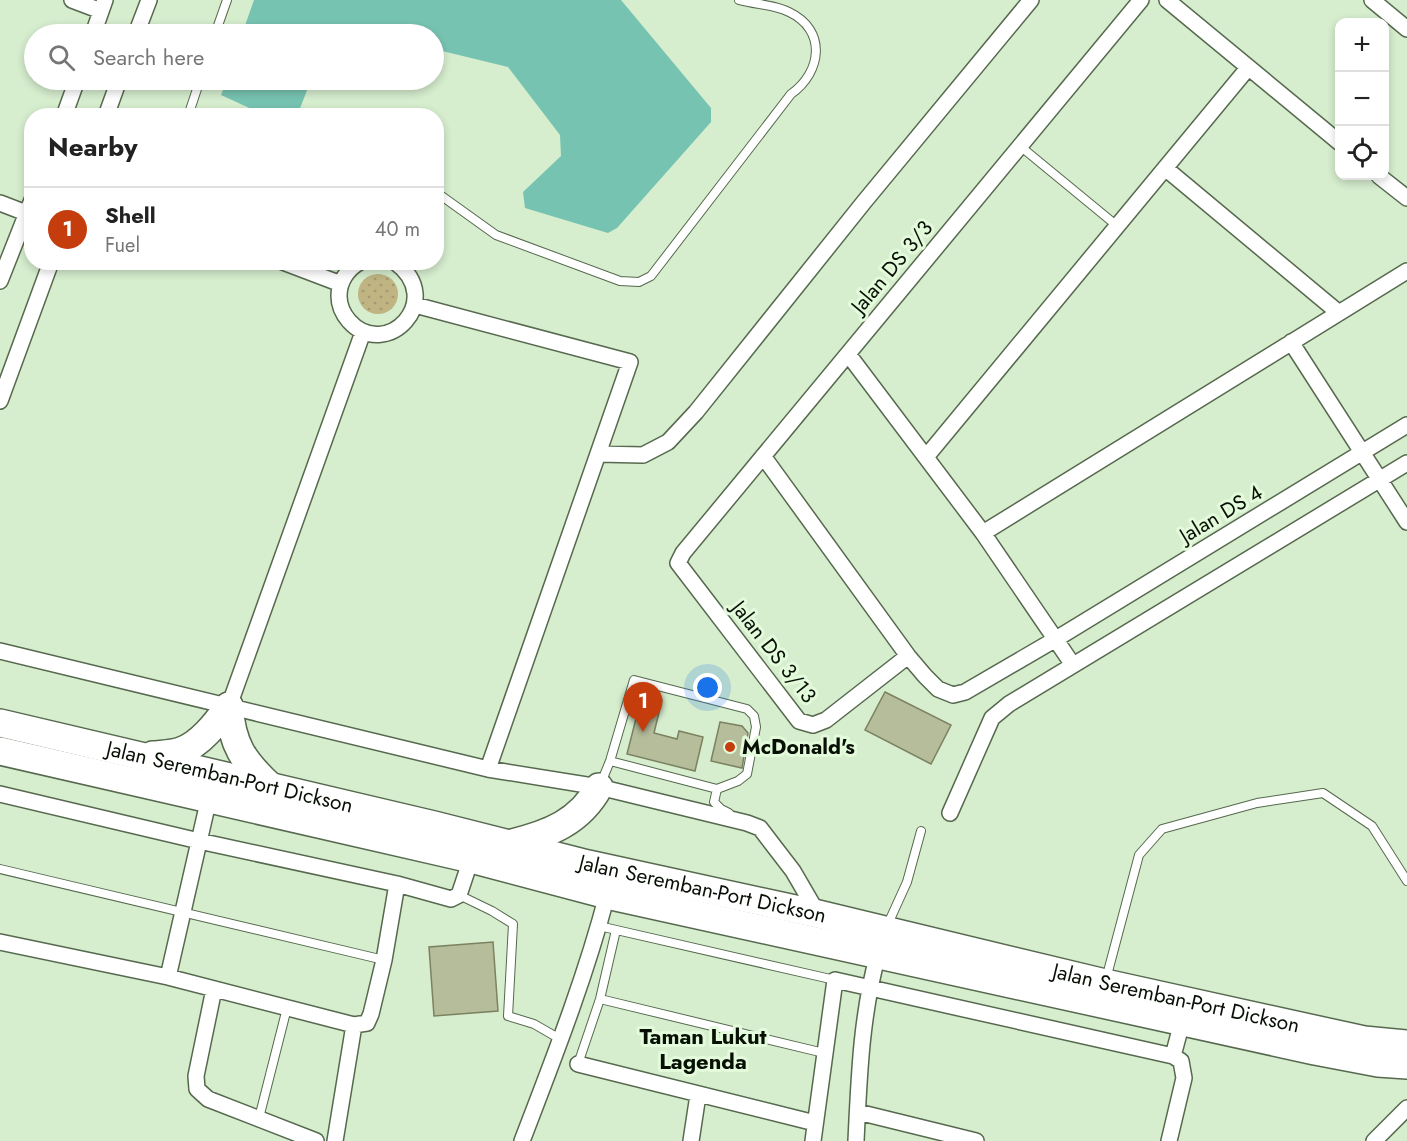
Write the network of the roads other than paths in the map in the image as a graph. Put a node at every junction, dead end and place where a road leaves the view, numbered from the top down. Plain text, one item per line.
1 (72, 0) edge
2 (149, 0) edge
3 (227, 0) edge
4 (739, 0) edge
5 (1031, 0) edge
6 (1141, 0) edge
7 (1167, 0) edge
8 (1372, 0) edge
9 (103, 6) edge
10 (97, 24) edge
11 (140, 24) edge
12 (219, 24) edge
13 (1407, 29) edge
14 (1248, 68) junction
15 (73, 90) edge
16 (115, 90) edge
17 (197, 90) edge
18 (67, 108) edge
19 (109, 108) edge
20 (191, 108) edge
21 (1335, 139) edge
22 (1020, 146) junction
23 (1165, 168) junction
24 (1384, 180) edge
25 (444, 198) edge
26 (1407, 198) edge
27 (0, 203) edge
28 (24, 205) edge
29 (24, 219) edge
30 (1116, 225) junction
31 (48, 270) edge
32 (304, 270) edge
33 (351, 270) edge
34 (405, 270) edge
35 (1407, 271) edge
36 (0, 281) edge
37 (340, 284) junction
38 (415, 305) junction
39 (1339, 313) junction
40 (363, 332) junction
41 (1291, 342) junction
42 (848, 354) junction
43 (0, 401) edge
44 (1407, 425) edge
45 (1363, 453) junction
46 (598, 454) junction
47 (763, 456) junction
48 (926, 457) junction
49 (1407, 463) edge
50 (1380, 479) junction
51 (1407, 522) edge
52 (983, 533) junction
53 (678, 563) joint
54 (1056, 639) junction
55 (0, 651) edge
56 (908, 656) junction
57 (1073, 665) junction
58 (229, 706) junction
59 (0, 723) edge
60 (0, 751) edge
61 (143, 757) junction
62 (610, 761) junction
63 (181, 766) junction
64 (488, 769) junction
65 (239, 779) junction
66 (271, 787) junction
67 (599, 787) junction
68 (717, 789) junction
69 (0, 794) edge
70 (209, 798) junction
71 (950, 813) dead end
72 (747, 823) junction
73 (921, 831) dead end
74 (199, 841) junction
75 (508, 844) junction
76 (471, 859) junction
77 (588, 864) junction
78 (0, 869) edge
79 (629, 873) junction
80 (1407, 881) edge
81 (397, 884) junction
82 (459, 895) junction
83 (607, 895) junction
84 (183, 912) junction
85 (818, 914) junction
86 (599, 926) junction
87 (616, 930) junction
88 (883, 936) junction
89 (0, 942) edge
90 (384, 960) junction
91 (168, 977) junction
92 (835, 980) junction
93 (1105, 983) junction
94 (869, 986) junction
95 (214, 989) junction
96 (600, 999) junction
97 (287, 1008) junction
98 (1182, 1022) junction
99 (354, 1025) junction
100 (560, 1039) junction
101 (1407, 1044) edge
102 (824, 1053) junction
103 (1173, 1056) junction
104 (578, 1064) joint
105 (1407, 1065) edge
106 (698, 1095) junction
107 (1407, 1108) edge
108 (858, 1112) junction
109 (259, 1118) junction
110 (815, 1124) junction
111 (316, 1141) edge
112 (335, 1141) edge
113 (522, 1141) edge
114 (691, 1141) edge
115 (813, 1141) edge
116 (856, 1141) edge
117 (976, 1141) edge
118 (1169, 1141) edge
119 (1374, 1141) edge

1 - 9 street
2 - 11 street
3 - 12 lane
4 - 25 lane
5 - 46 street
6 - 22 street, Jalan DS 3/3
7 - 14 street
8 - 13 street
9 - 10 street
14 - 21 street
14 - 23 street
15 - 18 street
16 - 19 street
17 - 20 lane
22 - 30 lane
22 - 42 street, Jalan DS 3/3
23 - 30 street
23 - 39 street
24 - 26 street
27 - 28 street
29 - 36 street
30 - 48 street
31 - 43 street
32 - 37 street
33 - 37 street
34 - 38 street
35 - 39 street
37 - 40 street
38 - 40 street
38 - 46 street
39 - 41 street
40 - 58 street
41 - 45 street
41 - 52 street
42 - 47 street, Jalan DS 3/3
42 - 48 street
44 - 45 street, Jalan DS 4
45 - 50 street
45 - 54 street, Jalan DS 4
46 - 64 street
47 - 53 street, Jalan DS 3/3
47 - 56 street
48 - 52 street
49 - 50 street
50 - 51 street
50 - 57 street
52 - 54 street
53 - 56 street, Jalan DS 3/13
54 - 56 street, Jalan DS 4
54 - 57 street
55 - 58 street
57 - 71 street
58 - 61 highway
58 - 64 street
58 - 66 highway
59 - 61 highway, Jalan Seremban-Port Dickson
60 - 70 highway, Jalan Seremban-Port Dickson
61 - 63 highway, Jalan Seremban-Port Dickson
62 - 67 lane
62 - 68 lane
62 - 68 lane
63 - 65 highway, Jalan Seremban-Port Dickson
63 - 70 highway
64 - 67 street
65 - 66 highway, Jalan Seremban-Port Dickson
65 - 70 highway
66 - 75 highway, Jalan Seremban-Port Dickson
67 - 72 street
67 - 75 highway
68 - 72 lane
69 - 74 street
70 - 74 street
70 - 76 highway, Jalan Seremban-Port Dickson
72 - 85 street
73 - 88 lane
74 - 81 street
74 - 84 street
75 - 77 highway, Jalan Seremban-Port Dickson
76 - 82 street
76 - 83 highway, Jalan Seremban-Port Dickson
77 - 79 highway, Jalan Seremban-Port Dickson
77 - 83 highway
78 - 84 lane
79 - 83 highway
79 - 85 highway, Jalan Seremban-Port Dickson
80 - 93 lane
81 - 82 street
81 - 90 street
82 - 100 lane
83 - 86 street
83 - 88 highway, Jalan Seremban-Port Dickson
84 - 90 lane
84 - 91 street
85 - 88 highway, Jalan Seremban-Port Dickson
86 - 87 lane
86 - 100 street
87 - 92 lane
87 - 96 lane
88 - 93 highway, Jalan Seremban-Port Dickson
88 - 94 street
88 - 98 highway, Jalan Seremban-Port Dickson
89 - 91 street
90 - 99 street
91 - 95 street
92 - 94 street
92 - 102 street
93 - 101 highway, Jalan Seremban-Port Dickson
94 - 103 street
94 - 108 street
95 - 97 street
95 - 109 street
96 - 102 lane
96 - 104 lane
97 - 99 street
97 - 109 lane
98 - 103 street
98 - 105 highway, Jalan Seremban-Port Dickson
99 - 112 street
100 - 113 street
102 - 110 street
103 - 118 street
104 - 106 street
106 - 110 street
106 - 114 street
107 - 119 street
108 - 116 street
108 - 117 street
109 - 111 street
110 - 115 street

